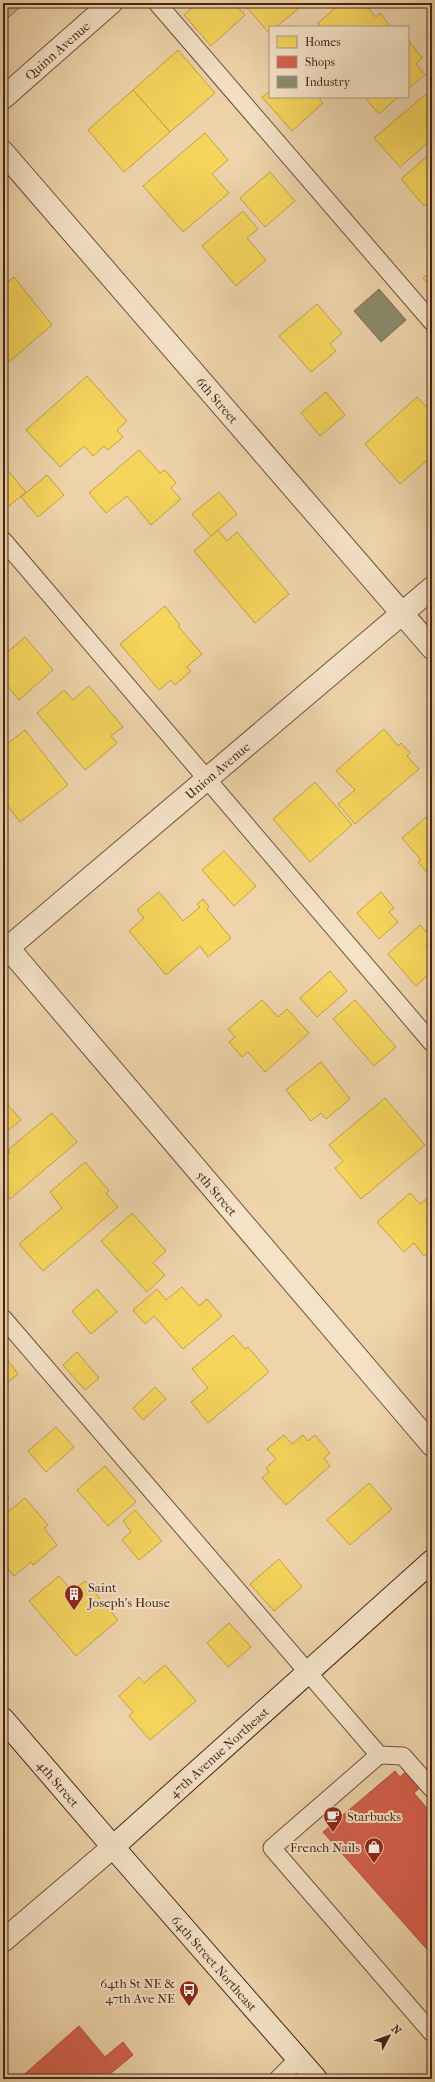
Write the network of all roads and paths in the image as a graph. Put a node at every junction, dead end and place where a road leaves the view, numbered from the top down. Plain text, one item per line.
1 (111, 3) edge
2 (158, 3) edge
3 (3, 98) edge
4 (3, 152) edge
5 (432, 322) edge
6 (3, 540) edge
7 (432, 588) edge
8 (403, 613) junction
9 (432, 648) edge
10 (207, 778) junction
11 (5, 947) edge
12 (432, 1043) edge
13 (3, 1318) edge
14 (432, 1445) edge
15 (432, 1561) edge
16 (307, 1673) junction
17 (3, 1719) edge
18 (379, 1755) junction
19 (432, 1789) edge
20 (113, 1848) junction
21 (3, 1941) edge
22 (432, 2033) edge
23 (299, 2058) junction
24 (278, 2079) edge
25 (316, 2079) edge

1 - 3 street, Quinn Avenue
2 - 5 lane
4 - 8 street, 6th Street
6 - 10 lane
7 - 8 street, Union Avenue
8 - 9 street, 6th Street
8 - 10 street, Union Avenue
10 - 11 street, Union Avenue
10 - 12 lane
11 - 14 street, 5th Street
13 - 16 lane
15 - 16 street, 47th Avenue Northeast
16 - 18 lane
16 - 20 street, 47th Avenue Northeast
17 - 20 street, 4th Street
18 - 19 lane
18 - 22 lane
20 - 21 street, 47th Avenue Northeast
20 - 23 street, 64th Street Northeast
23 - 24 lane
23 - 25 street, 64th Street Northeast

